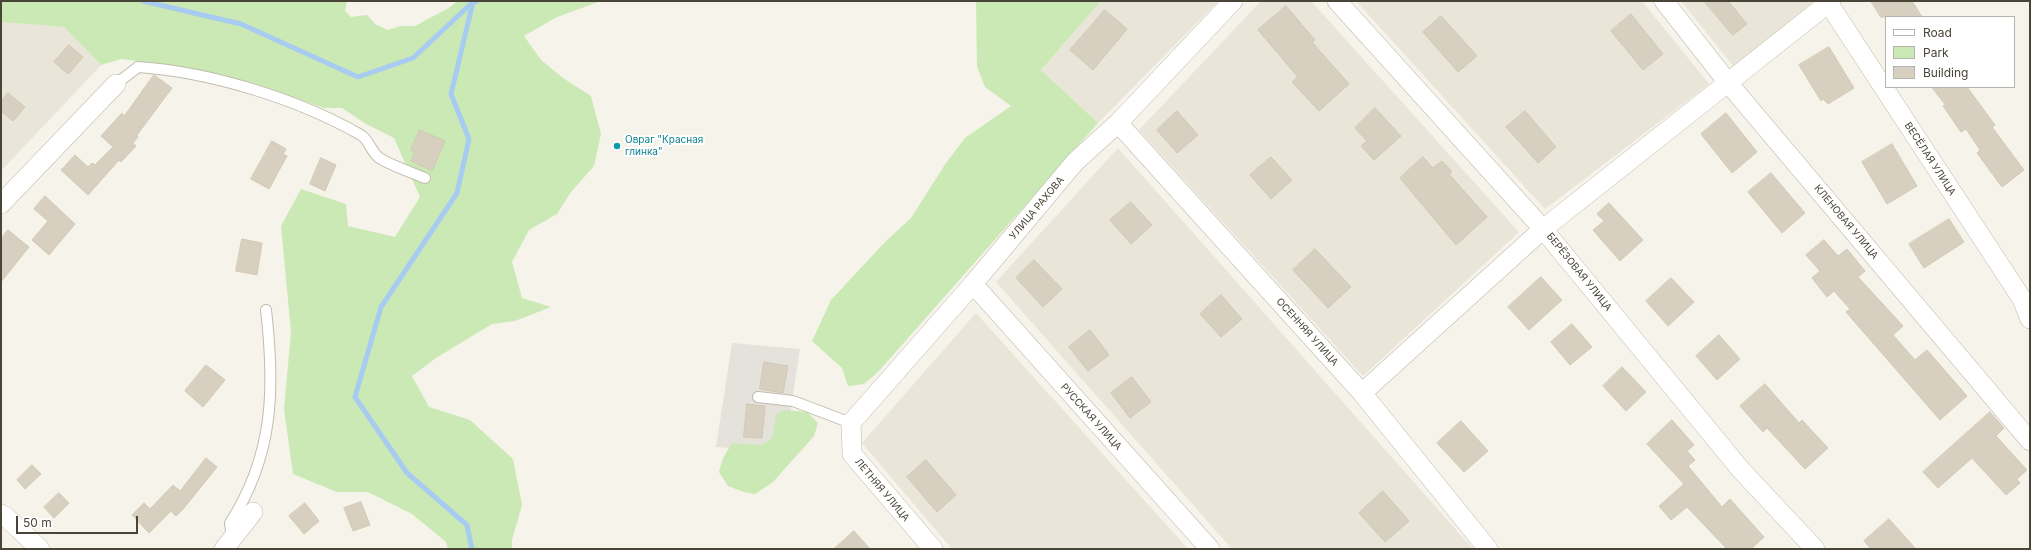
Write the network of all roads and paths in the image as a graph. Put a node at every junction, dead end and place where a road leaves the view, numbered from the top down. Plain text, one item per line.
1 (1233, 1) edge
2 (1337, 1) edge
3 (1664, 1) edge
4 (1829, 2) edge
5 (116, 84) joint
6 (1729, 84) junction
7 (1118, 123) junction
8 (425, 178) dead end
9 (1, 204) edge
10 (1543, 229) junction
11 (973, 284) junction
12 (266, 310) dead end
13 (2030, 319) edge
14 (1362, 393) junction
15 (758, 397) dead end
16 (851, 424) junction
17 (2030, 441) edge
18 (253, 512) dead end
19 (1, 514) edge
20 (228, 545) edge
21 (40, 549) edge
22 (932, 549) edge
23 (1210, 549) edge
24 (1488, 549) edge
25 (1815, 549) edge

1 - 7 street, УЛИЦА РАХОВА
2 - 10 street, БЕРЁЗОВАЯ УЛИЦА
3 - 6 street, КЛЕНОВАЯ УЛИЦА
4 - 6 street
4 - 13 street, ВЕСЁЛАЯ УЛИЦА
5 - 8 lane
5 - 9 street
6 - 10 street
6 - 17 street, КЛЕНОВАЯ УЛИЦА
7 - 11 street, УЛИЦА РАХОВА
7 - 14 street, ОСЕННЯЯ УЛИЦА
10 - 14 street
10 - 25 street, БЕРЁЗОВАЯ УЛИЦА
11 - 16 street, УЛИЦА РАХОВА
11 - 23 street, РУССКАЯ УЛИЦА
12 - 20 lane
14 - 24 street, ОСЕННЯЯ УЛИЦА
15 - 16 lane
16 - 22 street, ЛЕТНЯЯ УЛИЦА
18 - 20 street
19 - 21 street

